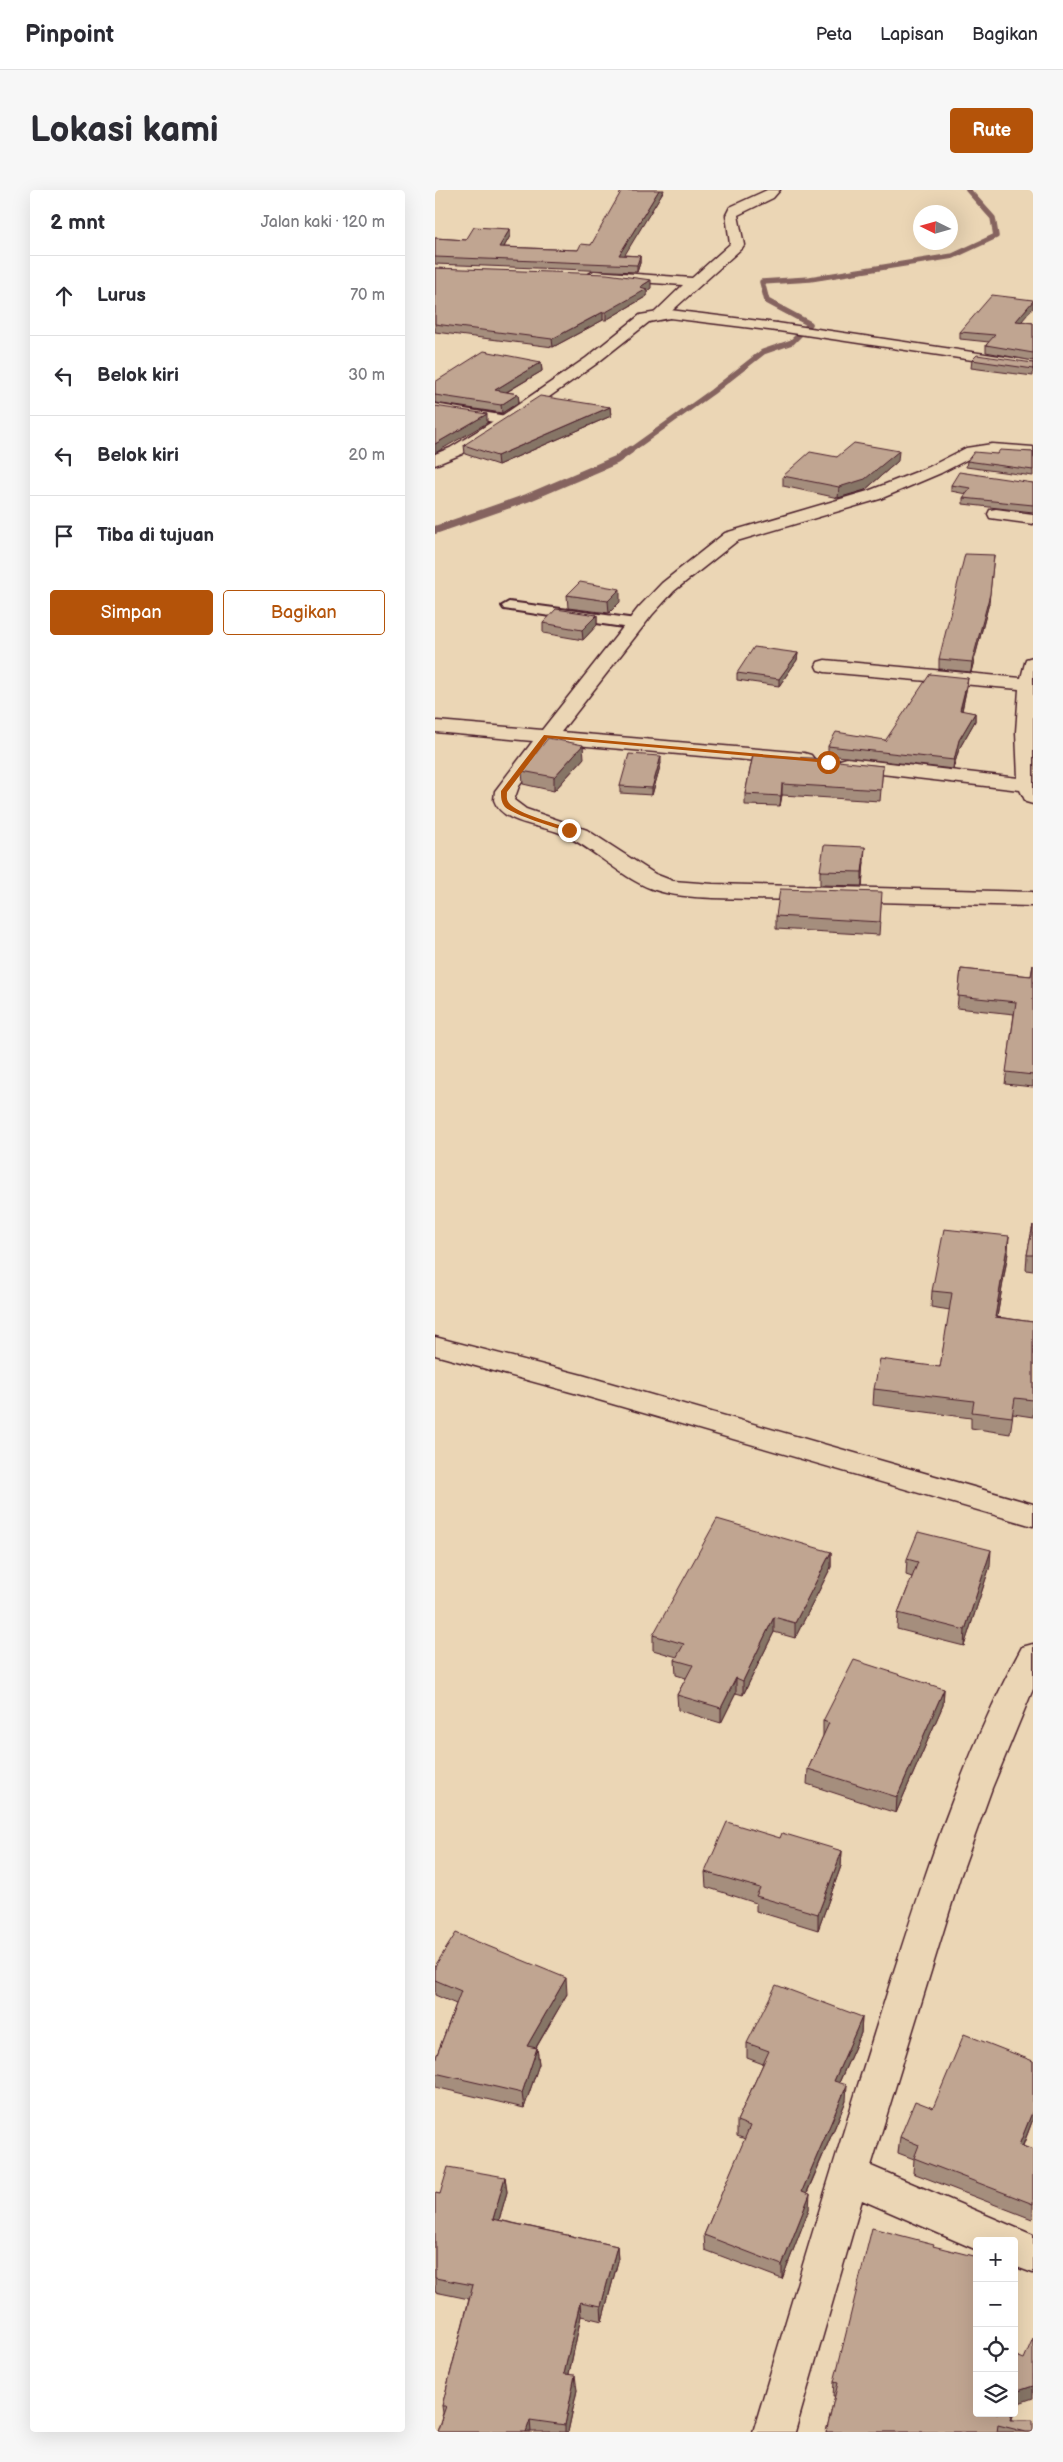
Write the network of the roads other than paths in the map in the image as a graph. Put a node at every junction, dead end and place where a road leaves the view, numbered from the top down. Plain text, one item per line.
1 (774, 190) edge
2 (578, 275) edge
3 (695, 282) junction
4 (660, 314) junction
5 (1033, 365) edge
6 (435, 408) edge
7 (506, 420) junction
8 (1033, 452) edge
9 (435, 460) edge
10 (996, 514) dead end
11 (1033, 519) edge
12 (509, 606) dead end
13 (636, 624) junction
14 (1033, 663) edge
15 (825, 666) dead end
16 (1028, 684) junction
17 (437, 727) dead end
18 (547, 736) junction
19 (1031, 791) edge
20 (1033, 899) edge
21 (435, 1346) edge
22 (1033, 1515) edge
23 (1033, 1656) edge
24 (848, 2175) junction
25 (993, 2237) edge
26 (1018, 2248) edge
27 (1033, 2254) edge
28 (774, 2432) edge

1 - 3 street
2 - 3 street
3 - 4 street
4 - 5 street
4 - 7 street
6 - 7 lane
7 - 9 street
8 - 13 street
10 - 11 street
12 - 13 lane
13 - 18 street
14 - 16 street
15 - 16 street
16 - 19 street
17 - 18 street
18 - 19 street
18 - 20 street
21 - 22 street
23 - 24 street
24 - 25 street
24 - 28 street
26 - 27 street

